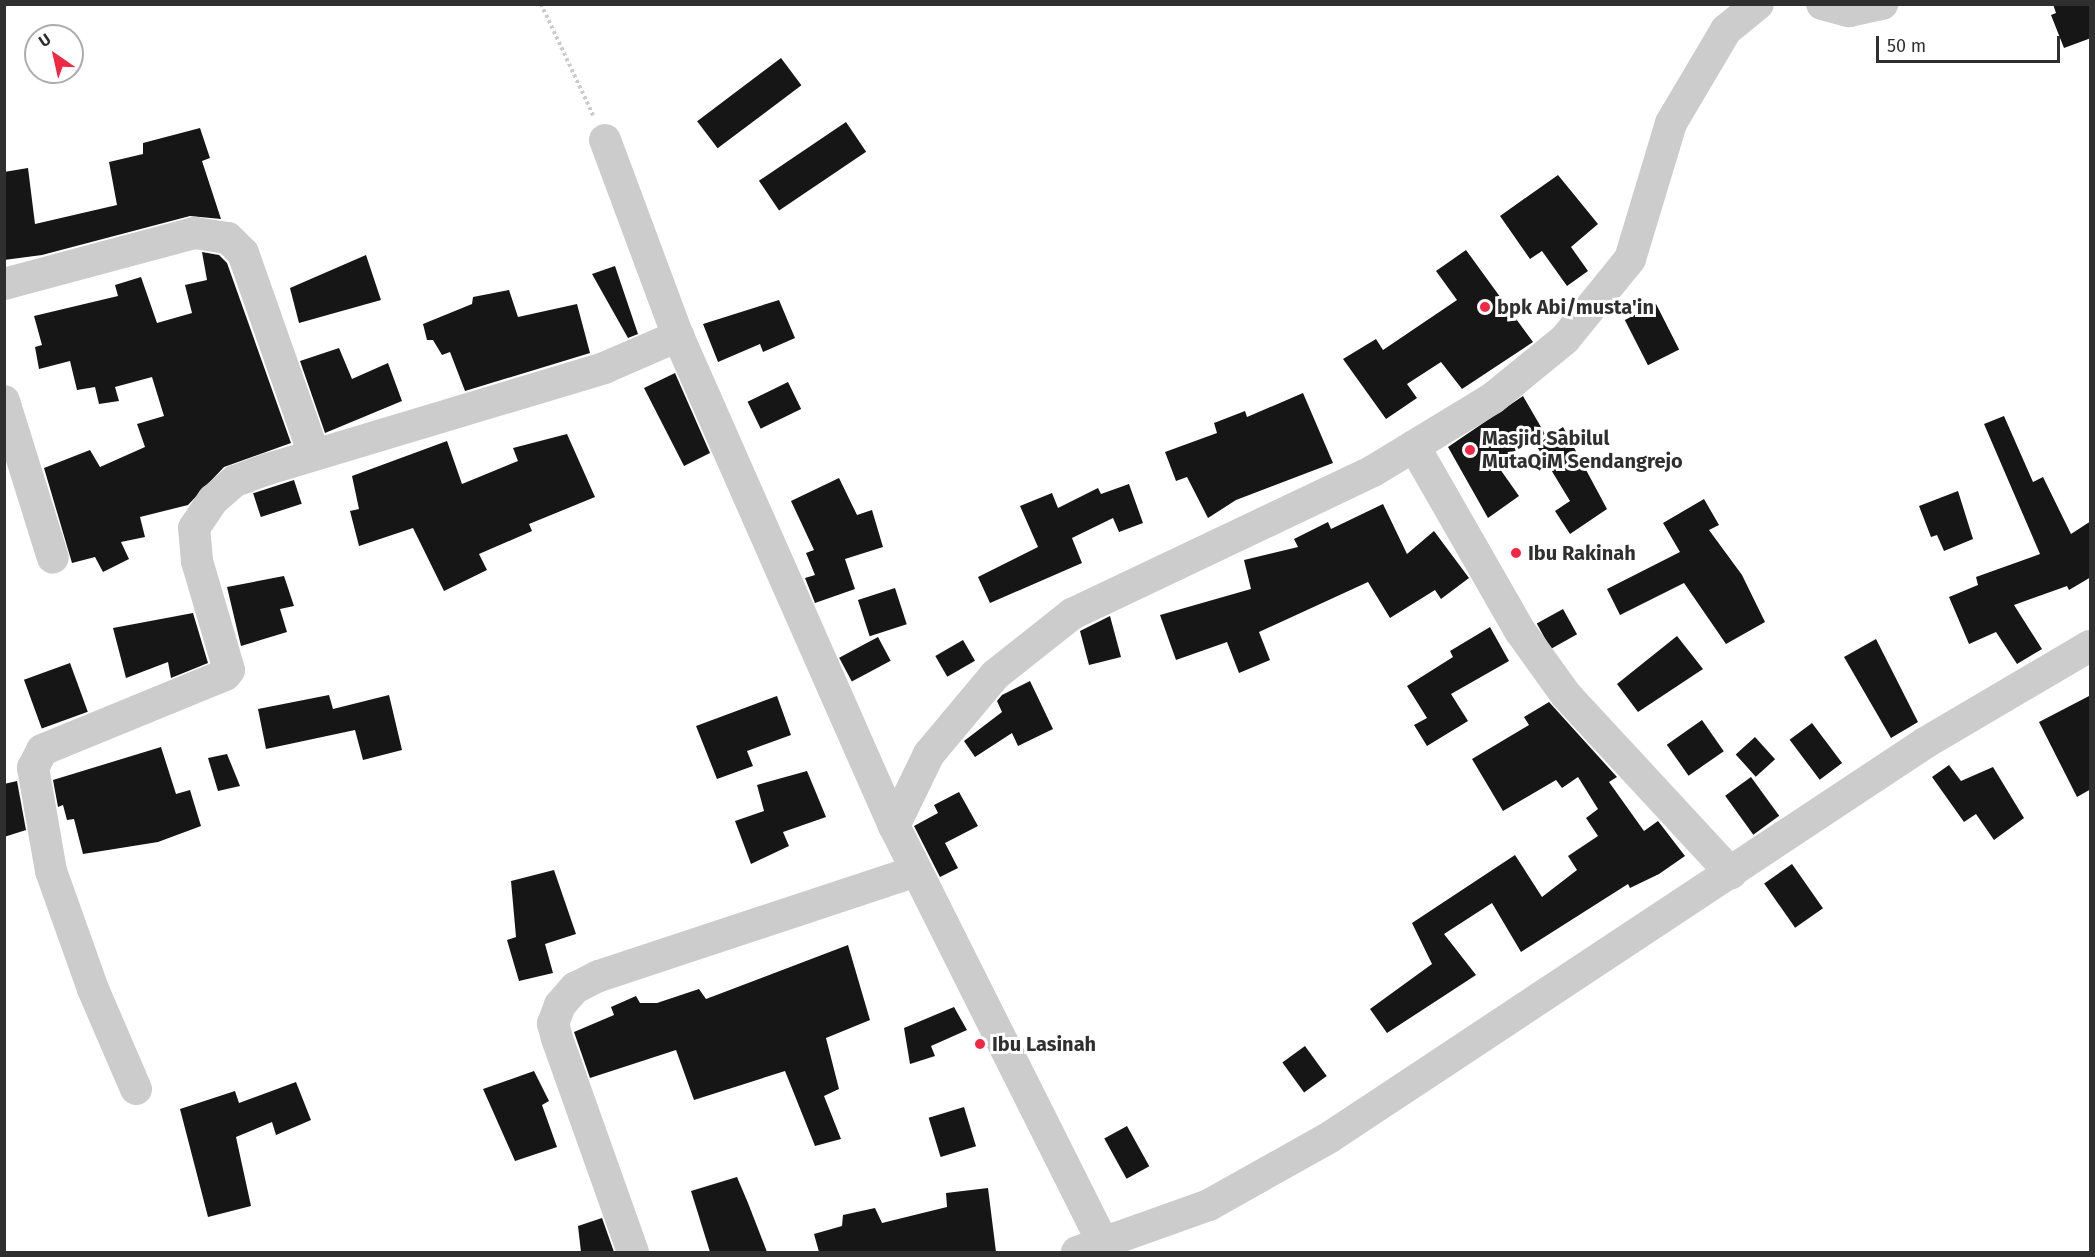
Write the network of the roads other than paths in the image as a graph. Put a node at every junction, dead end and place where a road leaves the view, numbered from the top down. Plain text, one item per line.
1 (1758, 4) edge
2 (1822, 4) edge
3 (1882, 4) edge
4 (605, 140) road end
5 (4, 284) edge
6 (678, 336) junction
7 (4, 401) edge
8 (1414, 446) junction
9 (314, 455) junction
10 (53, 558) dead end
11 (2091, 646) edge
12 (894, 826) junction
13 (916, 871) junction
14 (1731, 873) junction
15 (136, 1089) dead end
16 (1088, 1250) edge
17 (633, 1252) edge

1 - 8 street
2 - 3 street
4 - 6 street
5 - 9 street
6 - 9 street
6 - 12 street
7 - 10 street
8 - 12 street
8 - 14 street
9 - 15 street
11 - 14 street
12 - 13 street
13 - 16 street
13 - 17 street
14 - 16 street

